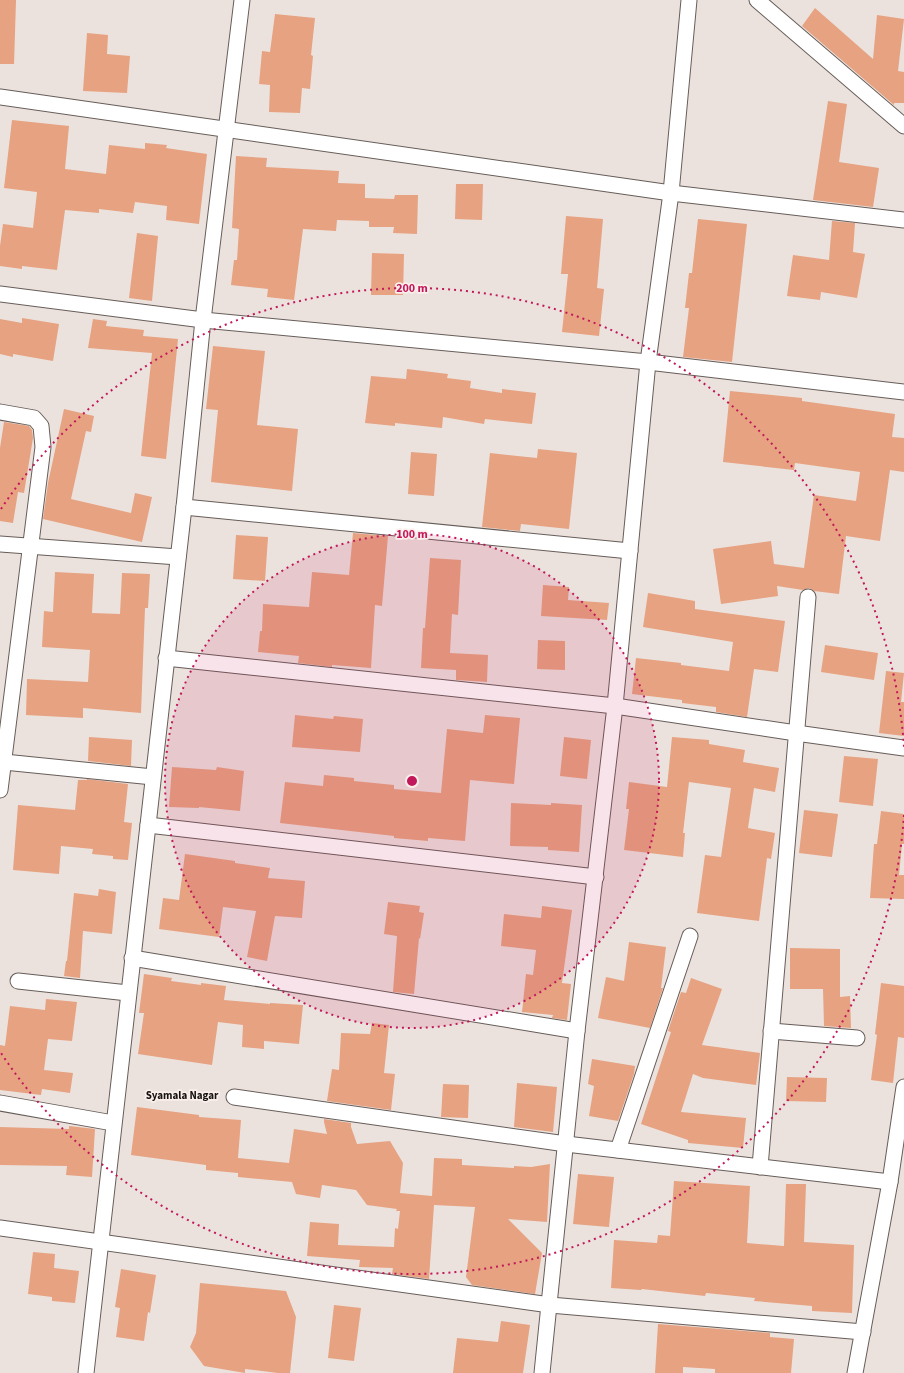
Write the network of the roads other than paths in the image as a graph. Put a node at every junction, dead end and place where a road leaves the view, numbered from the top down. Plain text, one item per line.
1 (242, 0) edge
2 (689, 0) edge
3 (757, 0) edge
4 (0, 97) edge
5 (904, 126) edge
6 (226, 130) junction
7 (671, 193) junction
8 (904, 220) edge
9 (0, 294) edge
10 (203, 320) junction
11 (648, 362) junction
12 (904, 392) edge
13 (0, 412) edge
14 (184, 507) junction
15 (0, 544) edge
16 (31, 546) junction
17 (630, 550) junction
18 (178, 557) junction
19 (808, 598) dead end
20 (166, 658) junction
21 (615, 706) junction
22 (796, 734) junction
23 (904, 748) edge
24 (4, 762) junction
25 (153, 777) junction
26 (0, 790) edge
27 (148, 825) junction
28 (596, 877) junction
29 (690, 936) dead end
30 (132, 958) junction
31 (18, 981) dead end
32 (128, 993) junction
33 (578, 1031) junction
34 (771, 1032) junction
35 (857, 1038) dead end
36 (904, 1087) edge
37 (234, 1097) dead end
38 (0, 1103) edge
39 (113, 1123) junction
40 (566, 1144) junction
41 (618, 1150) junction
42 (760, 1167) junction
43 (890, 1182) junction
44 (0, 1228) edge
45 (100, 1243) junction
46 (550, 1305) junction
47 (863, 1332) junction
48 (86, 1373) edge
49 (542, 1373) edge
50 (855, 1373) edge

1 - 6 street
2 - 7 street
3 - 5 street
4 - 6 street
6 - 7 street
6 - 10 street
7 - 8 street
7 - 11 street
9 - 10 street
10 - 11 street
10 - 14 street
11 - 12 street
11 - 17 street
13 - 16 street
14 - 17 street
14 - 18 street
15 - 16 street
16 - 18 street
16 - 24 street
17 - 21 street
18 - 20 street
19 - 22 street
20 - 21 street
20 - 25 street
21 - 22 street
21 - 28 street
22 - 23 street
22 - 34 street
24 - 25 street
24 - 26 street
25 - 27 street
27 - 28 street
27 - 30 street
28 - 33 street
29 - 41 street
30 - 32 street
30 - 33 street
31 - 32 street
32 - 39 street
33 - 40 street
34 - 35 street
34 - 42 street
36 - 43 street
37 - 40 street
38 - 39 street
39 - 45 street
40 - 41 street
40 - 46 street
41 - 42 street
42 - 43 street
43 - 47 street
44 - 45 street
45 - 46 street
45 - 48 street
46 - 47 street
46 - 49 street
47 - 50 street

